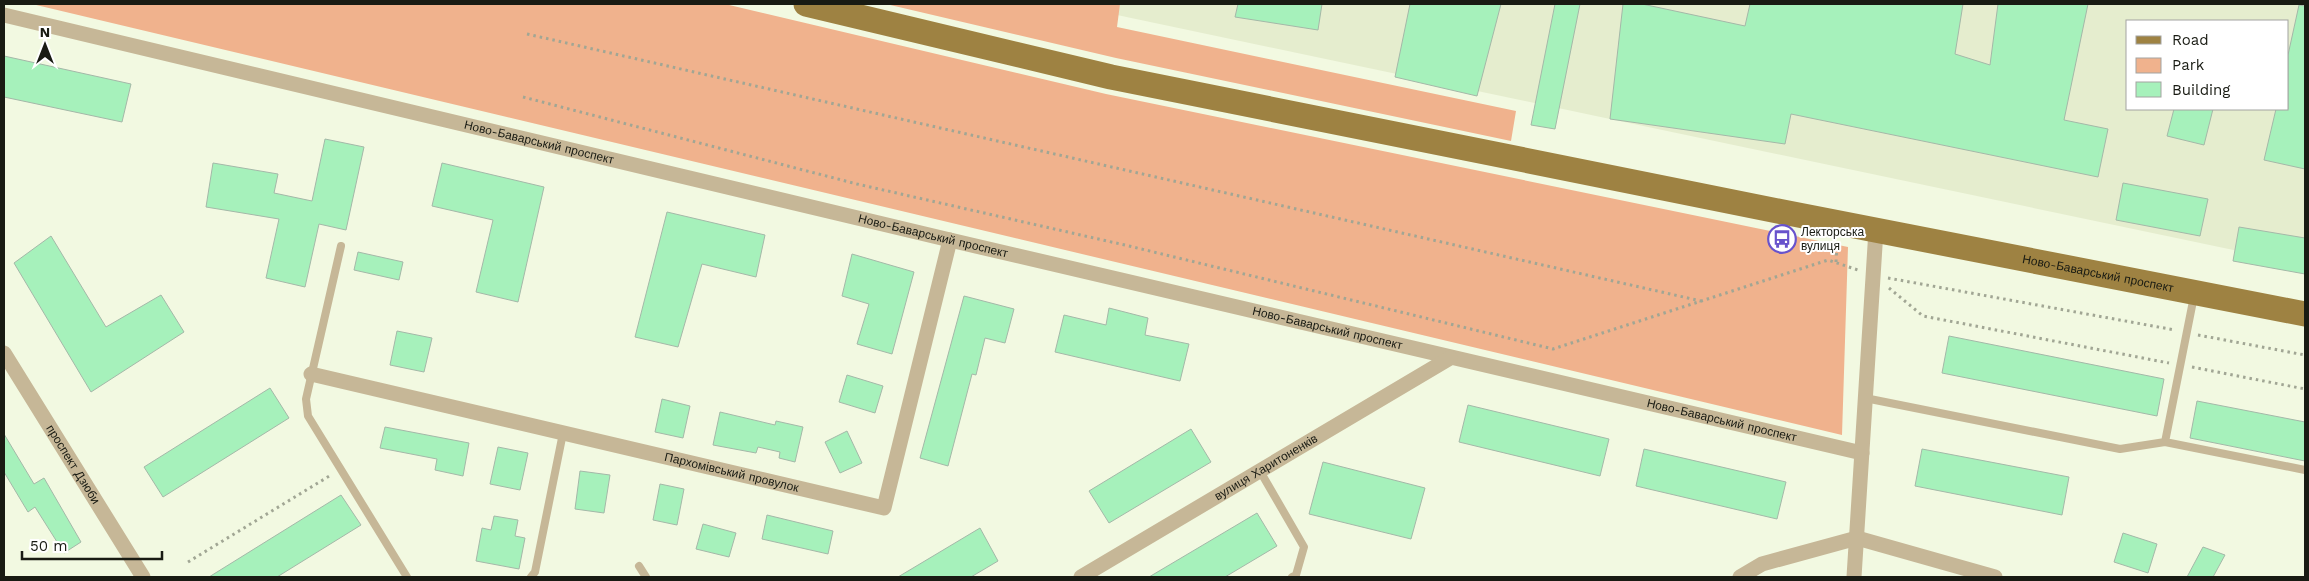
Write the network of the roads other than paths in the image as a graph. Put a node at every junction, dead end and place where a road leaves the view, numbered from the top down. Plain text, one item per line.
1 (806, 4) edge
2 (4, 15) edge
3 (1876, 230) junction
4 (950, 240) junction
5 (341, 246) dead end
6 (2195, 292) junction
7 (2305, 314) edge
8 (4, 353) edge
9 (1450, 358) junction
10 (311, 374) junction
11 (1865, 398) junction
12 (562, 433) junction
13 (2165, 442) junction
14 (1862, 453) junction
15 (2305, 470) edge
16 (1260, 471) junction
17 (1857, 538) junction
18 (639, 566) dead end
19 (143, 577) edge
20 (408, 577) edge
21 (531, 577) edge
22 (646, 577) edge
23 (1081, 577) edge
24 (1292, 577) edge
25 (1740, 577) edge
26 (1854, 577) edge
27 (1995, 577) edge

1 - 3 main road, Ново-Баварський проспект
2 - 4 street, Ново-Баварський проспект
3 - 6 main road, Ново-Баварський проспект
3 - 11 street
4 - 9 street, Ново-Баварський проспект
4 - 12 street, Пархомівський провулок
5 - 10 lane
6 - 7 main road, Ново-Баварський проспект
6 - 13 lane
8 - 19 street, проспект Дзюби
9 - 14 street, Ново-Баварський проспект
9 - 16 street, вулиця Харитоненків
10 - 12 street, Пархомівський провулок
10 - 20 lane
11 - 13 lane
11 - 14 street
12 - 21 lane
13 - 15 lane
14 - 17 street
16 - 23 street, вулиця Харитоненків
16 - 24 lane
17 - 25 street
17 - 26 street
17 - 27 street
18 - 22 lane

